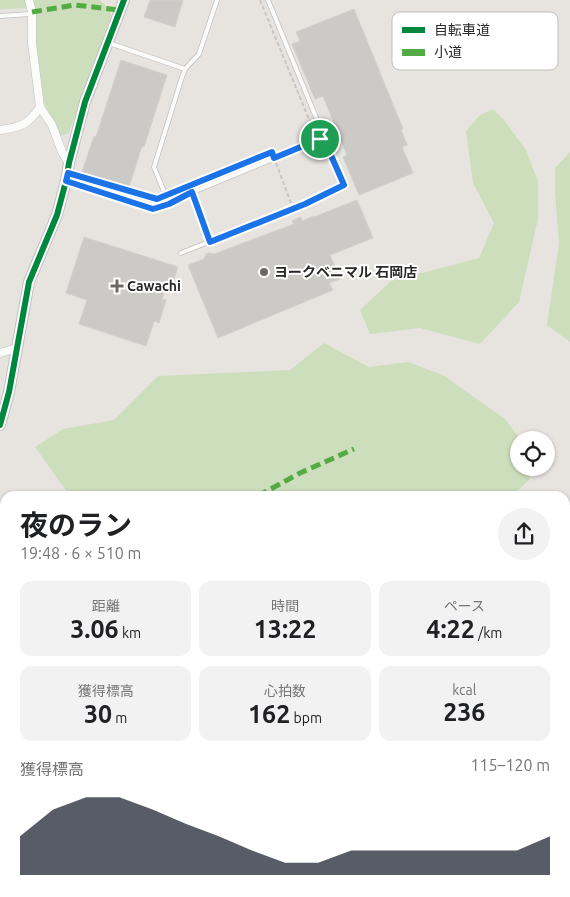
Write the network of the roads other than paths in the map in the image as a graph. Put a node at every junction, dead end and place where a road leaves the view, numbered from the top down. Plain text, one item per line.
1 (30, 0) edge
2 (124, 0) edge
3 (217, 0) edge
4 (268, 0) edge
5 (32, 14) junction
6 (0, 16) edge
7 (107, 42) junction
8 (185, 69) junction
9 (40, 107) junction
10 (0, 130) edge
11 (323, 134) junction
12 (68, 172) junction
13 (169, 204) junction
14 (181, 253) dead end
15 (17, 348) junction
16 (0, 353) edge
17 (0, 425) edge

1 - 5 street
2 - 7 street
3 - 8 lane
4 - 11 lane
5 - 6 lane
5 - 9 street
7 - 8 lane
7 - 12 street
8 - 13 lane
9 - 10 street
9 - 12 street
11 - 13 lane
11 - 14 lane
12 - 13 lane
12 - 15 street
15 - 16 street
15 - 17 street

